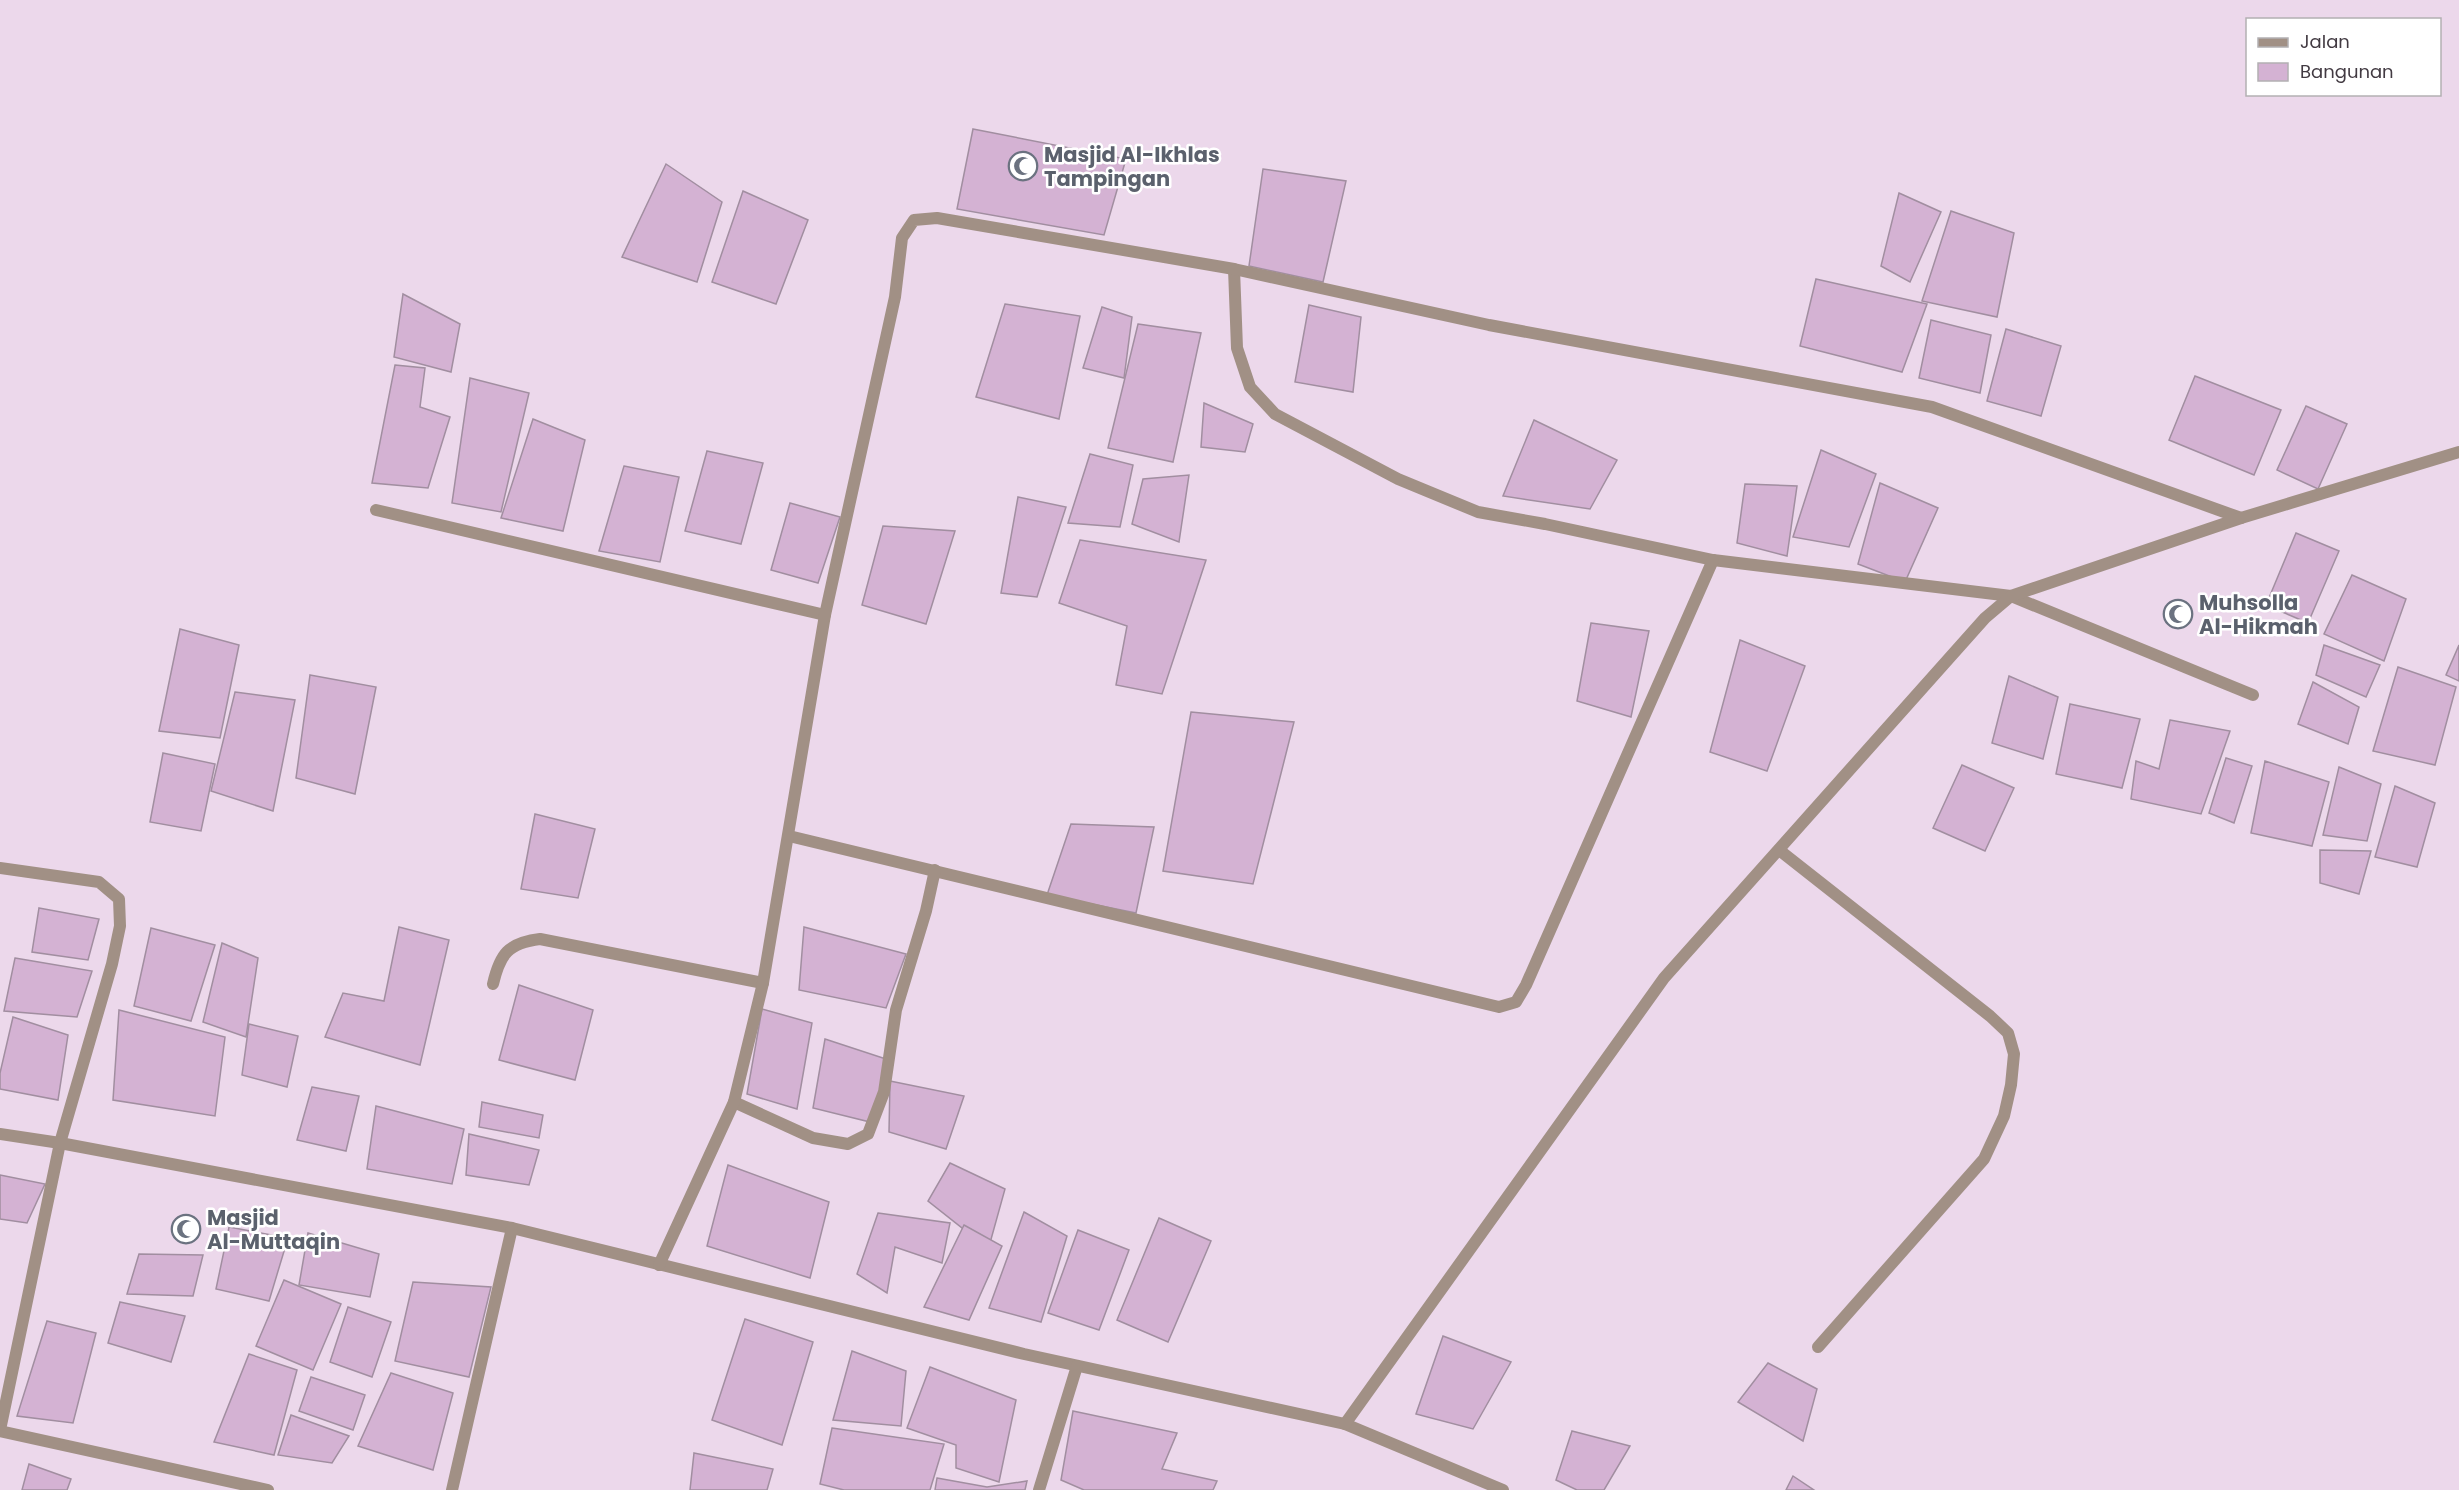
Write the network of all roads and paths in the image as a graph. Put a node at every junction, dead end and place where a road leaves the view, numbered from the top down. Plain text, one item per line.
1 (1234, 269) junction
2 (2459, 452) edge
3 (376, 510) dead end
4 (2241, 518) junction
5 (1713, 560) junction
6 (2010, 596) junction
7 (825, 615) junction
8 (2253, 694) dead end
9 (789, 836) junction
10 (1779, 850) junction
11 (0, 868) edge
12 (934, 870) junction
13 (763, 982) junction
14 (493, 984) dead end
15 (734, 1102) junction
16 (0, 1134) edge
17 (60, 1143) junction
18 (512, 1228) junction
19 (659, 1265) junction
20 (1818, 1347) dead end
21 (1077, 1366) junction
22 (1345, 1424) junction
23 (0, 1431) edge
24 (268, 1490) edge
25 (452, 1490) edge
26 (1040, 1490) edge
27 (1503, 1490) edge

1 - 4 street
1 - 5 street
1 - 7 street
2 - 4 street
3 - 7 street
4 - 6 street
5 - 6 street
5 - 12 street
6 - 8 street
6 - 10 street
7 - 9 street
9 - 12 street
9 - 13 street
10 - 20 street
10 - 22 street
11 - 17 street
12 - 15 street
13 - 14 street
13 - 15 street
15 - 19 street
16 - 17 street
17 - 18 street
17 - 23 street
18 - 19 street
18 - 25 street
19 - 21 street
21 - 22 street
21 - 26 street
22 - 27 street
23 - 24 street

